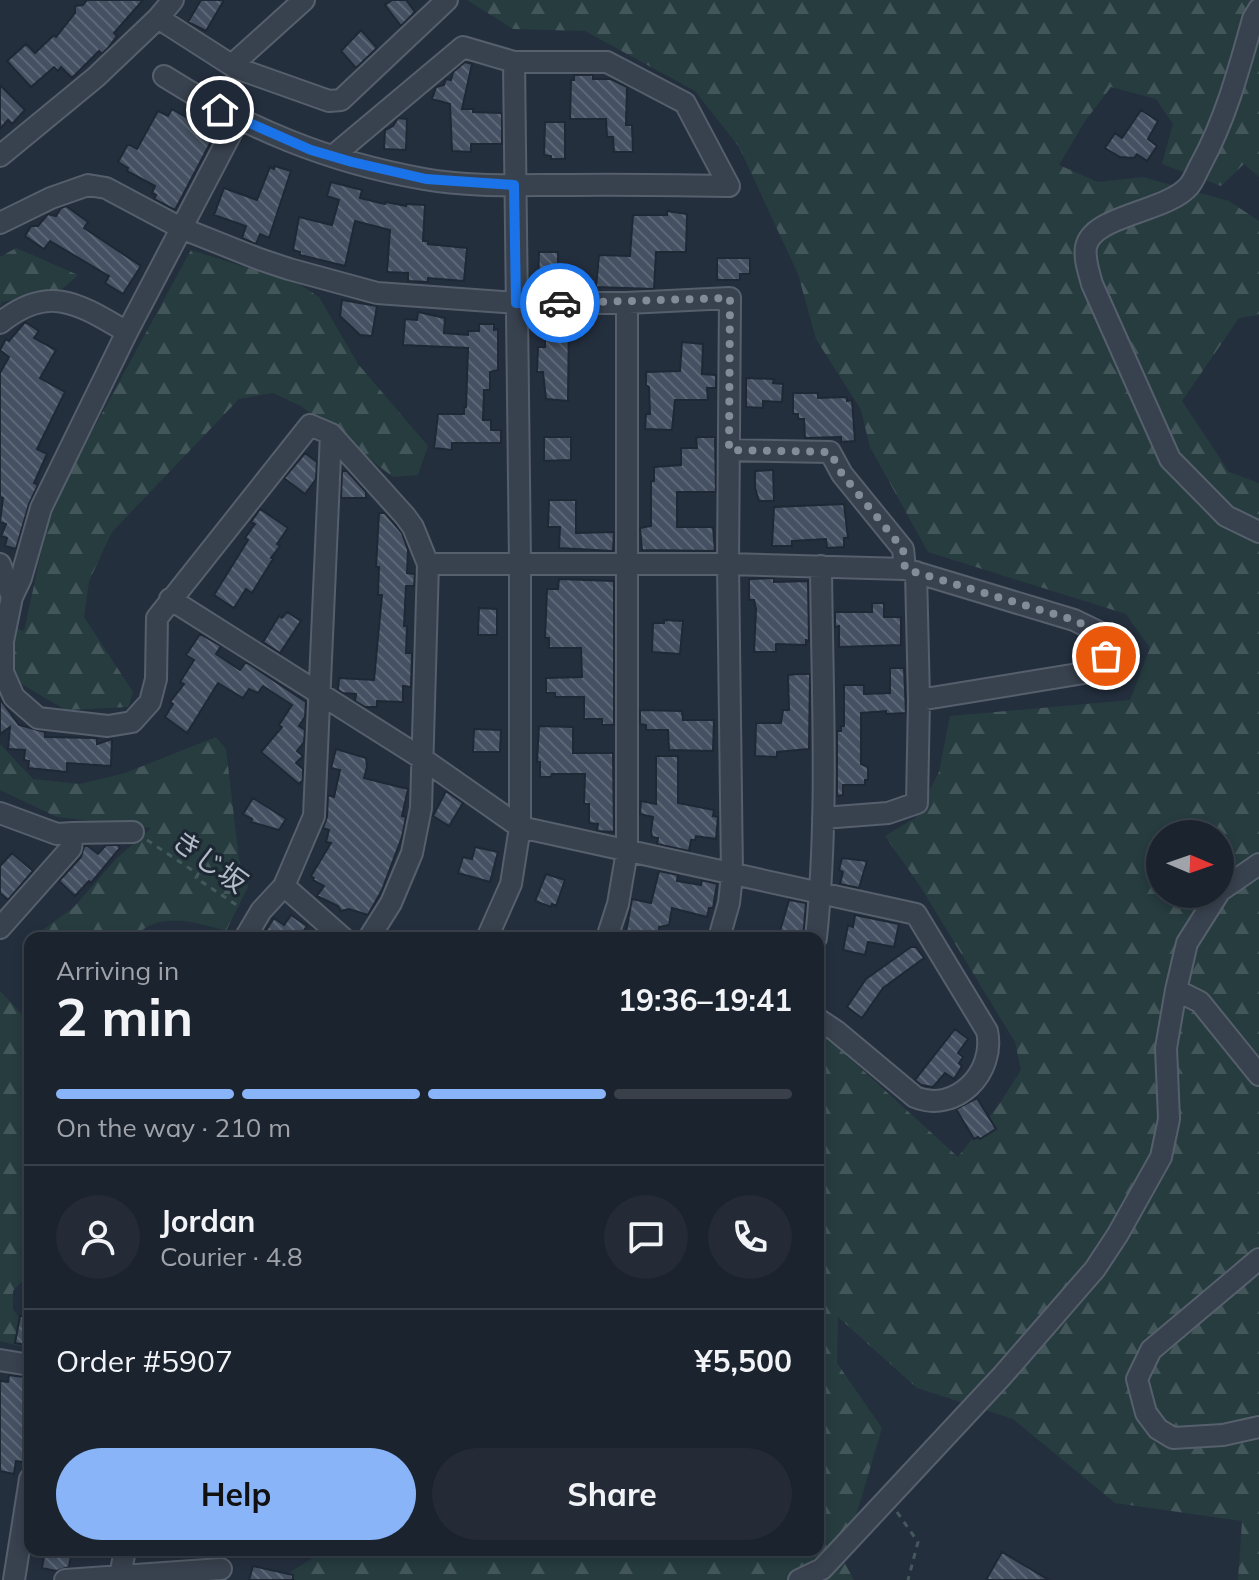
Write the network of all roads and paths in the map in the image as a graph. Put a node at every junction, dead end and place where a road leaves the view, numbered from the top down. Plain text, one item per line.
1 (173, 0) edge
2 (304, 0) edge
3 (447, 0) edge
4 (1259, 9) edge
5 (158, 18) junction
6 (514, 62) junction
7 (232, 65) junction
8 (164, 76) dead end
9 (238, 120) junction
10 (0, 156) edge
11 (333, 156) junction
12 (514, 185) junction
13 (0, 223) edge
14 (181, 228) junction
15 (516, 303) junction
16 (627, 303) junction
17 (0, 323) edge
18 (127, 332) junction
19 (331, 434) junction
20 (729, 450) junction
21 (1259, 532) edge
22 (520, 563) junction
23 (627, 563) junction
24 (0, 564) edge
25 (428, 564) junction
26 (728, 564) junction
27 (821, 566) junction
28 (911, 570) junction
29 (12, 597) junction
30 (170, 599) junction
31 (318, 695) junction
32 (919, 700) junction
33 (423, 759) junction
34 (0, 813) edge
35 (823, 818) junction
36 (520, 827) junction
37 (133, 832) joint
38 (73, 833) junction
39 (627, 851) junction
40 (1259, 864) edge
41 (732, 875) junction
42 (1234, 882) edge
43 (284, 886) junction
44 (821, 894) junction
45 (1209, 908) edge
46 (261, 911) junction
47 (0, 928) edge
48 (249, 932) edge
49 (336, 932) edge
50 (373, 932) edge
51 (490, 932) edge
52 (609, 932) edge
53 (721, 932) edge
54 (817, 932) edge
55 (1176, 990) junction
56 (824, 1023) edge
57 (1259, 1075) edge
58 (1259, 1259) edge
59 (0, 1360) edge
60 (24, 1364) edge
61 (1259, 1427) edge
62 (888, 1499) junction
63 (24, 1517) edge
64 (124, 1556) edge
65 (222, 1566) edge
66 (120, 1576) junction
67 (14, 1580) edge
68 (65, 1580) edge
69 (799, 1580) edge
70 (908, 1580) edge

1 - 5 street
2 - 7 street
3 - 7 street
4 - 21 street
5 - 7 street
5 - 10 street
6 - 11 street
6 - 12 street
6 - 12 street
8 - 9 street
9 - 11 street
9 - 14 street
11 - 12 street
12 - 15 street
13 - 14 street
14 - 15 street
14 - 18 street
15 - 16 street
15 - 22 street
16 - 20 street
16 - 23 street
17 - 18 street
18 - 29 street
19 - 25 street
19 - 30 street
19 - 31 street
20 - 26 street
20 - 28 street
22 - 23 street
22 - 25 street
22 - 36 street
23 - 26 street
23 - 39 street
24 - 29 street
25 - 33 street
26 - 27 street
26 - 41 street
27 - 28 street
27 - 35 street
28 - 32 street
28 - 32 street
29 - 30 street
30 - 31 street
31 - 33 street
31 - 43 street
32 - 35 street
33 - 36 street
33 - 50 street
34 - 38 street
35 - 44 street
36 - 39 street
36 - 51 street
37 - 38 street
37 - 46 path, きじ坂
38 - 47 street
39 - 41 street
39 - 52 street
40 - 42 street
41 - 44 street
41 - 53 street
43 - 46 street
43 - 49 street
44 - 54 street
44 - 56 street
45 - 55 street
46 - 48 street
55 - 57 street
55 - 62 street
58 - 61 street
59 - 60 street
62 - 69 street
62 - 70 path
63 - 67 street
64 - 66 street
65 - 66 street
66 - 68 street

